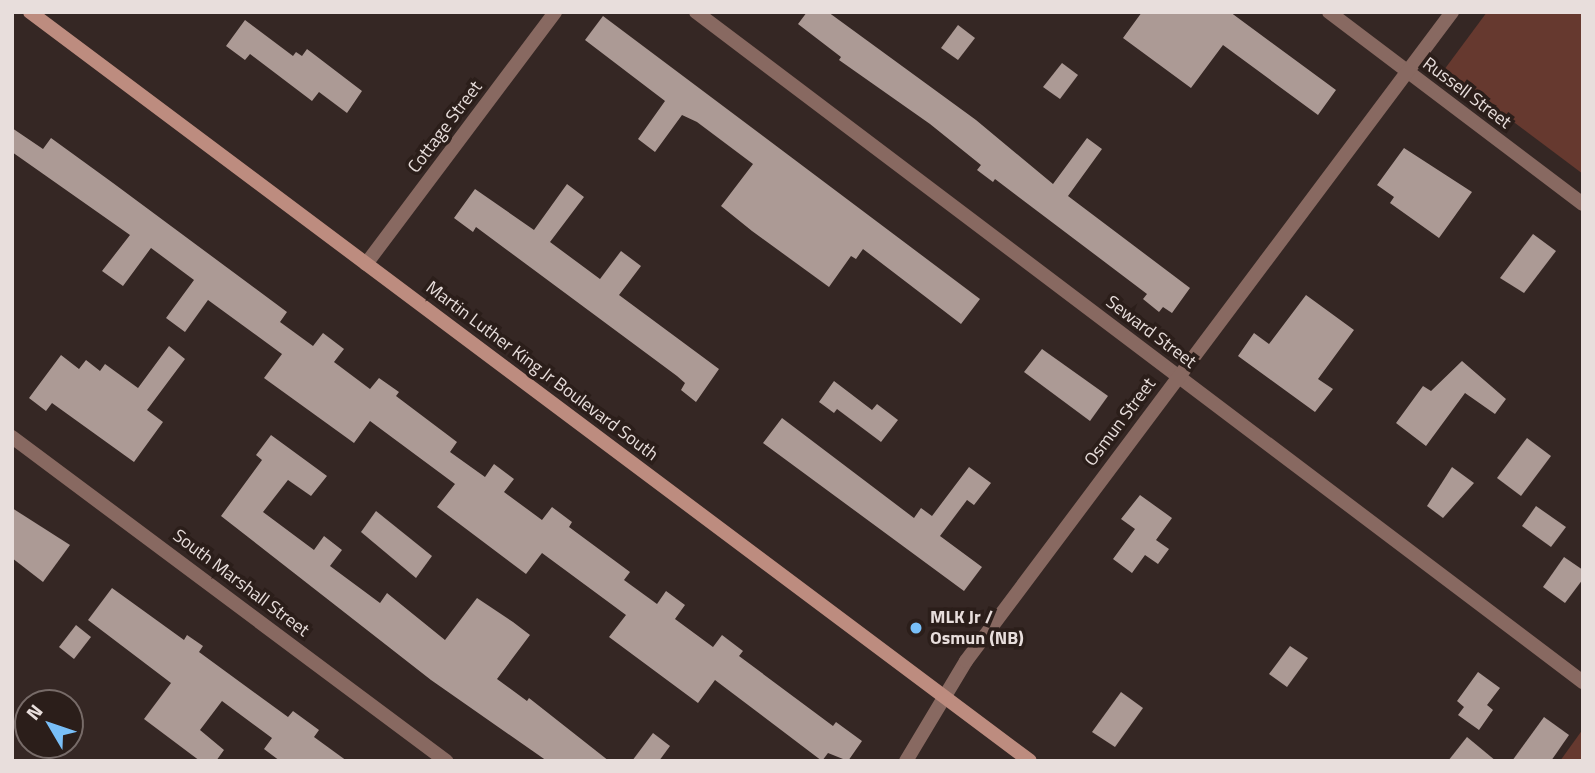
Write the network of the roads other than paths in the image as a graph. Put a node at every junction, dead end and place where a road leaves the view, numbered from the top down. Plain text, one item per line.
1 (30, 12) edge
2 (555, 12) edge
3 (696, 12) edge
4 (1329, 12) edge
5 (1451, 12) edge
6 (1407, 71) junction
7 (1583, 204) edge
8 (366, 264) junction
9 (1178, 377) junction
10 (12, 437) edge
11 (1583, 682) edge
12 (945, 697) junction
13 (446, 761) edge
14 (906, 761) edge
15 (1030, 761) edge

1 - 8 main road, Martin Luther King Jr Boulevard South
2 - 8 street, Cottage Street
3 - 9 street, Seward Street
4 - 6 street, Russell Street
5 - 6 street, Osmun Street
6 - 7 street, Russell Street
6 - 9 street, Osmun Street
8 - 12 main road, Martin Luther King Jr Boulevard South
9 - 11 street, Seward Street
9 - 12 street, Osmun Street
10 - 13 street, South Marshall Street
12 - 14 street, Osmun Street
12 - 15 main road, Martin Luther King Jr Boulevard South

